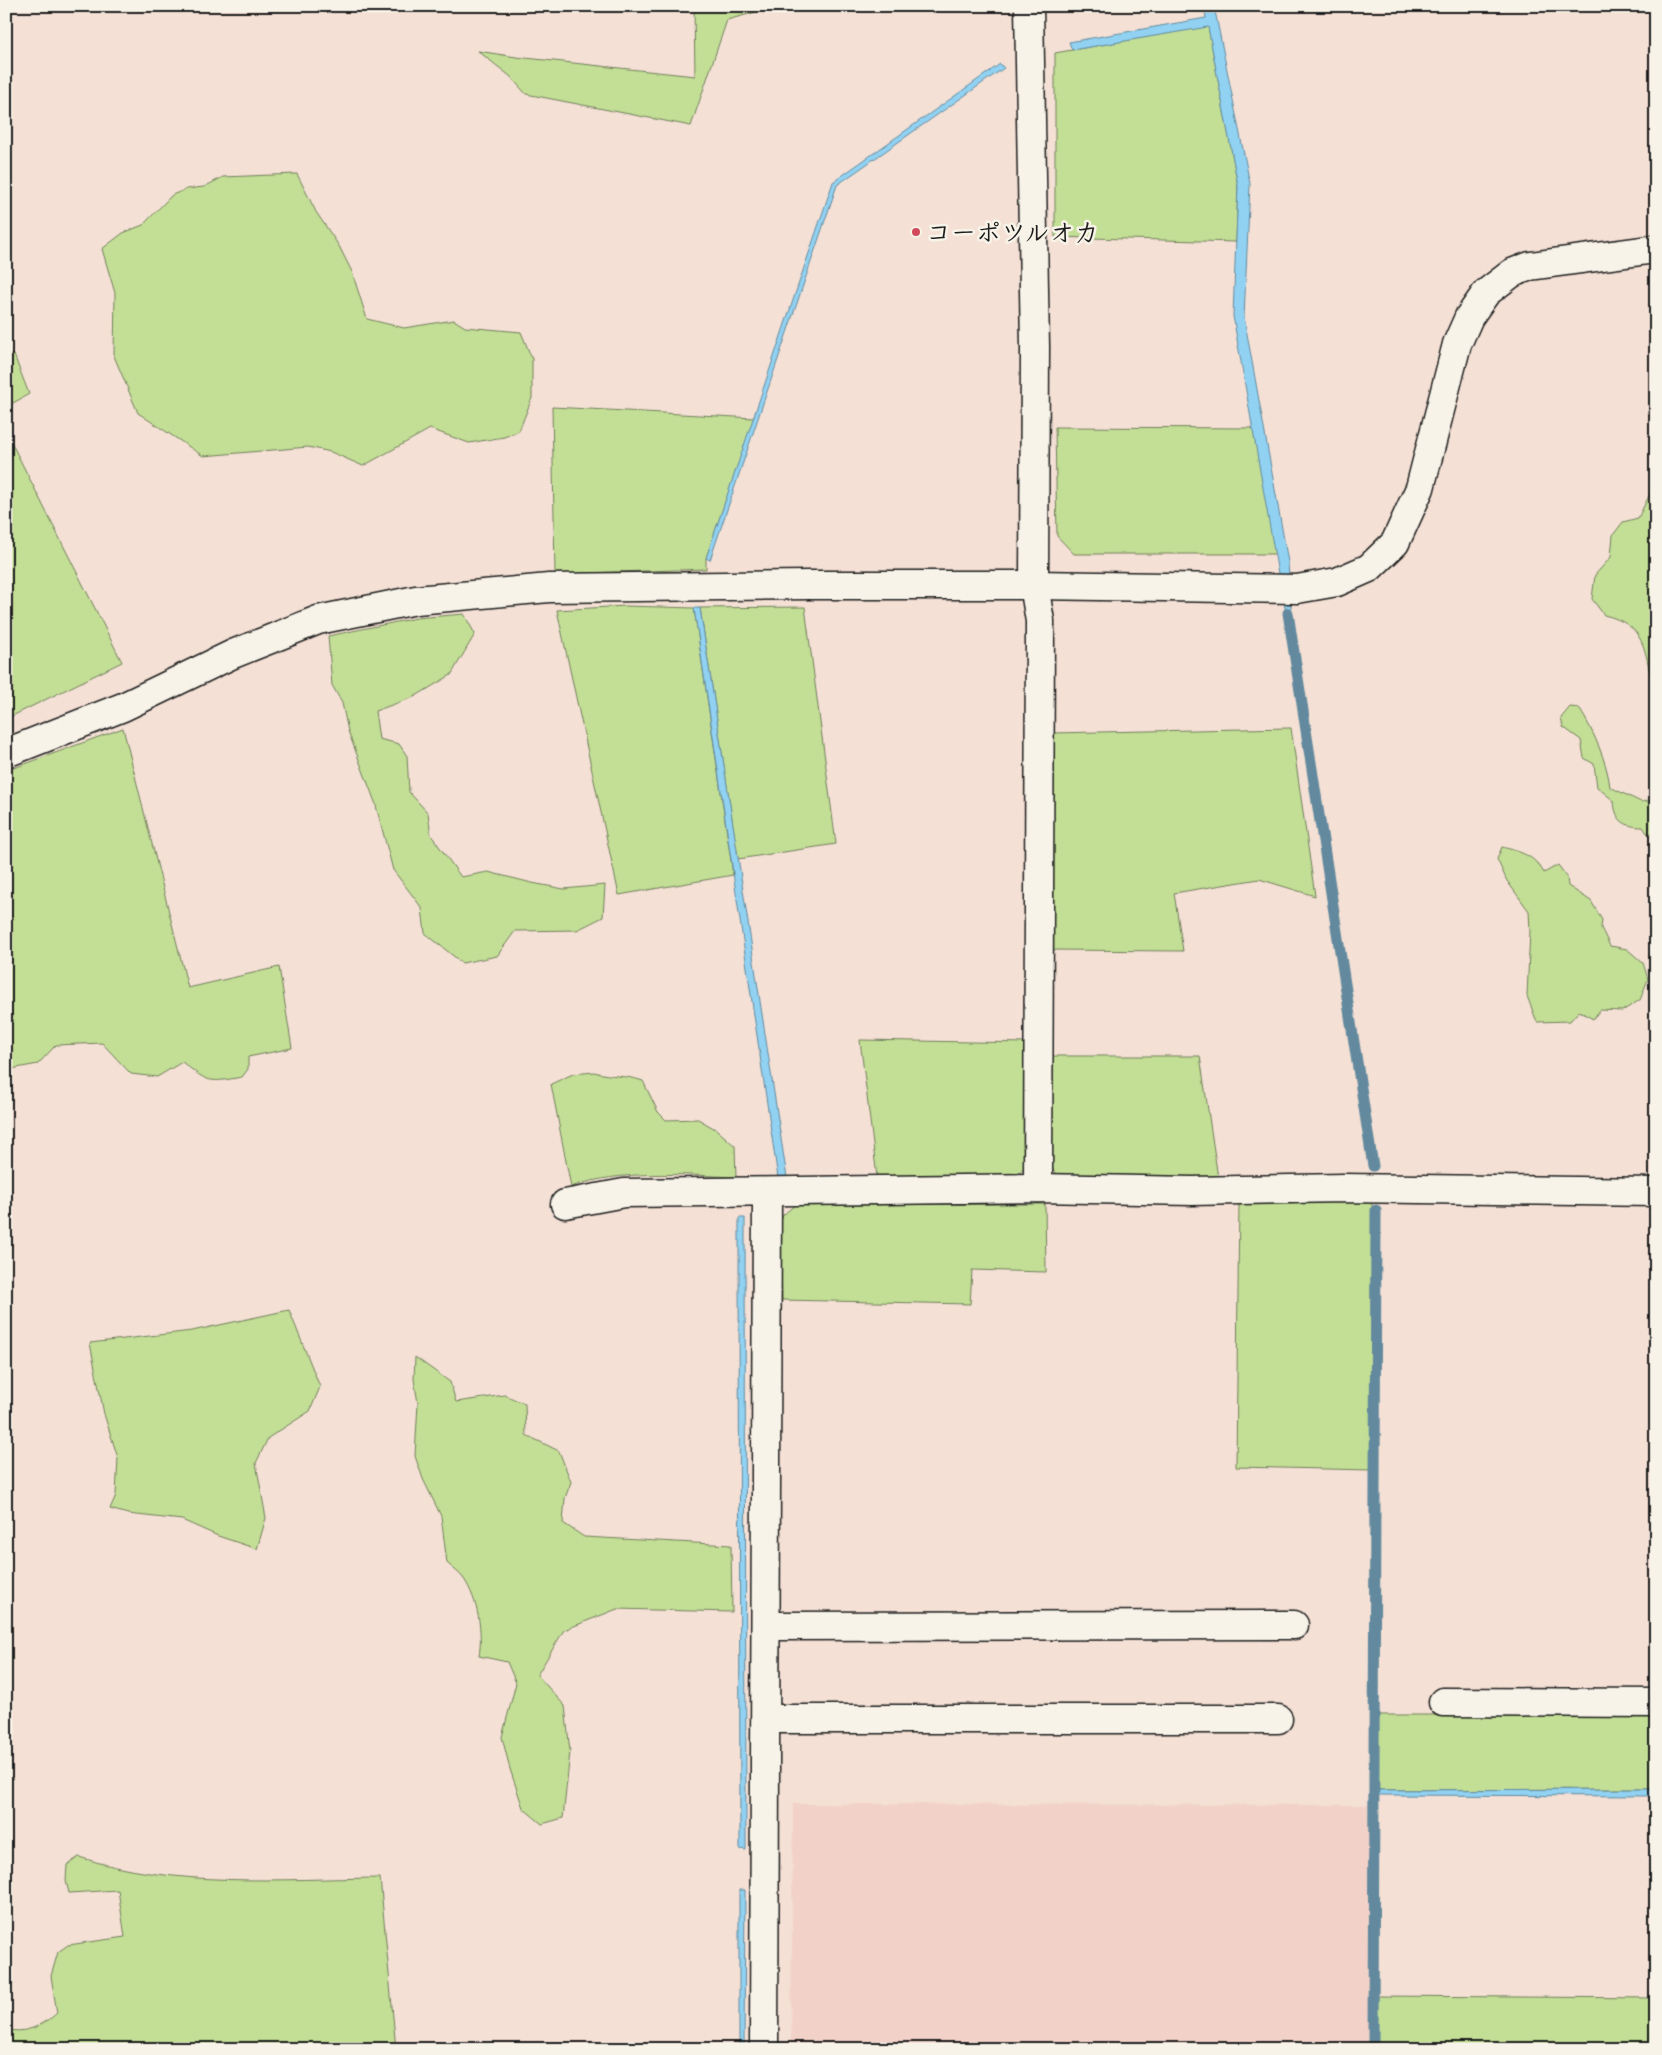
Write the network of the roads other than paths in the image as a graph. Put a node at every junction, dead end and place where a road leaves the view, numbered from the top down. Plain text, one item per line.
1 (1029, 6) edge
2 (1656, 250) edge
3 (1034, 585) junction
4 (6, 753) edge
5 (1038, 1188) junction
6 (767, 1192) junction
7 (1656, 1192) edge
8 (565, 1204) dead end
9 (1294, 1625) dead end
10 (766, 1626) junction
11 (1444, 1702) dead end
12 (1656, 1703) edge
13 (767, 1719) junction
14 (1278, 1719) dead end
15 (764, 2049) edge

1 - 3 street
2 - 3 street
3 - 4 street
3 - 5 street
5 - 6 street
5 - 7 street
6 - 8 street
6 - 10 street
9 - 10 street
10 - 13 street
11 - 12 street
13 - 14 street
13 - 15 street

